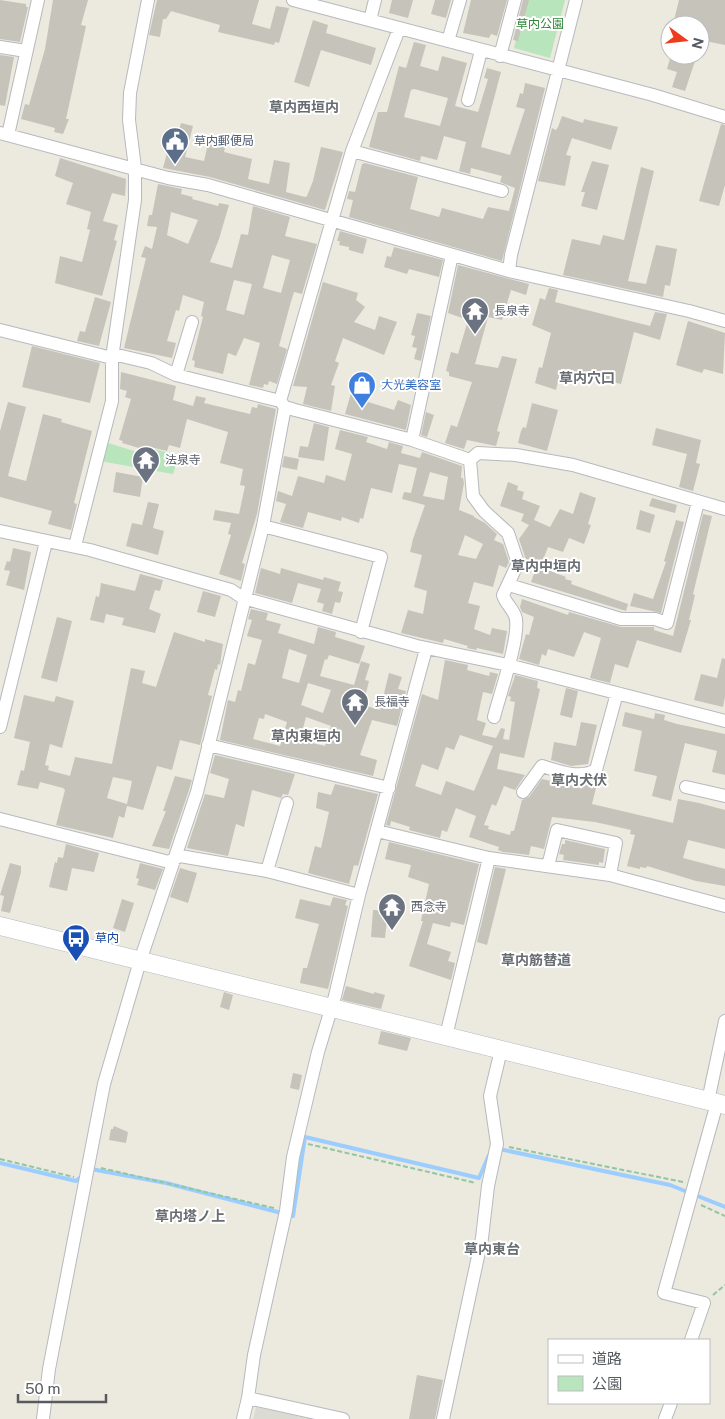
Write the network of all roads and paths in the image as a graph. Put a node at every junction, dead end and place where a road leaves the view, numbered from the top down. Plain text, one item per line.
1 (38, 0) edge
2 (148, 0) edge
3 (293, 0) edge
4 (375, 0) edge
5 (460, 0) edge
6 (515, 0) edge
7 (576, 0) edge
8 (370, 20) junction
9 (399, 29) junction
10 (448, 41) junction
11 (0, 47) edge
12 (26, 51) junction
13 (481, 52) junction
14 (500, 56) junction
15 (558, 70) junction
16 (468, 100) dead end
17 (725, 117) edge
18 (4, 134) edge
19 (352, 151) junction
20 (135, 168) junction
21 (502, 192) dead end
22 (332, 220) junction
23 (452, 255) junction
24 (510, 272) junction
25 (725, 321) edge
26 (192, 322) dead end
27 (0, 330) edge
28 (112, 356) junction
29 (176, 374) junction
30 (283, 404) junction
31 (412, 440) junction
32 (470, 460) junction
33 (698, 502) junction
34 (725, 508) edge
35 (262, 526) junction
36 (0, 531) edge
37 (46, 542) junction
38 (75, 546) junction
39 (509, 585) junction
40 (243, 598) junction
41 (361, 632) junction
42 (426, 648) junction
43 (508, 665) junction
44 (617, 693) junction
45 (494, 717) dead end
46 (725, 721) edge
47 (0, 727) edge
48 (208, 745) junction
49 (686, 787) dead end
50 (388, 788) junction
51 (523, 792) dead end
52 (725, 796) edge
53 (287, 803) dead end
54 (0, 819) edge
55 (377, 831) junction
56 (489, 858) junction
57 (173, 860) junction
58 (548, 866) junction
59 (267, 871) junction
60 (610, 874) junction
61 (359, 895) junction
62 (725, 906) edge
63 (0, 926) edge
64 (140, 961) junction
65 (330, 1009) junction
66 (725, 1021) edge
67 (446, 1036) junction
68 (501, 1050) junction
69 (717, 1103) edge
70 (297, 1141) junction
71 (497, 1144) junction
72 (0, 1159) edge
73 (90, 1165) junction
74 (86, 1179) junction
75 (695, 1185) junction
76 (488, 1186) junction
77 (690, 1200) junction
78 (286, 1211) junction
79 (725, 1216) edge
80 (725, 1285) edge
81 (704, 1303) junction
82 (691, 1339) edge
83 (248, 1398) junction
84 (671, 1404) edge
85 (43, 1419) edge
86 (243, 1419) edge
87 (343, 1419) edge
88 (442, 1419) edge
89 (665, 1419) edge

1 - 12 street
2 - 20 street
3 - 8 street
4 - 8 street
5 - 10 street
6 - 14 street
7 - 15 street
8 - 9 street
9 - 10 street
9 - 19 street
10 - 13 street
11 - 12 street
12 - 18 street
13 - 14 street
13 - 16 street
14 - 15 street
15 - 17 street
15 - 24 street
18 - 20 street
19 - 21 street
19 - 22 street
20 - 22 street
20 - 28 street
22 - 23 street
22 - 30 street
23 - 24 street
23 - 31 street
24 - 25 street
26 - 29 street
27 - 28 street
28 - 29 street
28 - 38 street
29 - 30 street
30 - 31 street
30 - 35 street
31 - 32 street
32 - 33 street
32 - 39 street
33 - 34 street
33 - 39 street
35 - 40 street
35 - 41 street
36 - 37 street
37 - 38 street
37 - 47 street
38 - 40 street
39 - 43 street
40 - 41 street
40 - 48 street
41 - 42 street
42 - 43 street
42 - 50 street
43 - 44 street
43 - 45 street
44 - 46 street
44 - 51 street
48 - 50 street
48 - 57 street
49 - 52 street
50 - 55 street
53 - 59 street
54 - 57 street
55 - 56 street
55 - 61 street
56 - 58 street
56 - 67 street
57 - 59 street
57 - 64 street
58 - 60 street
58 - 60 street
59 - 61 street
60 - 62 street
61 - 65 street
63 - 64 street
64 - 65 street
64 - 73 street
65 - 67 street
65 - 70 street
66 - 69 street
67 - 68 street
68 - 69 street
68 - 71 street
69 - 75 street
70 - 76 path
70 - 78 street
71 - 75 path
71 - 76 street
72 - 74 path
73 - 74 street
73 - 78 path
74 - 85 street
75 - 77 street
76 - 88 street
77 - 79 path
77 - 81 street
78 - 83 street
80 - 81 path
81 - 82 street
83 - 86 street
83 - 87 street
84 - 89 street

